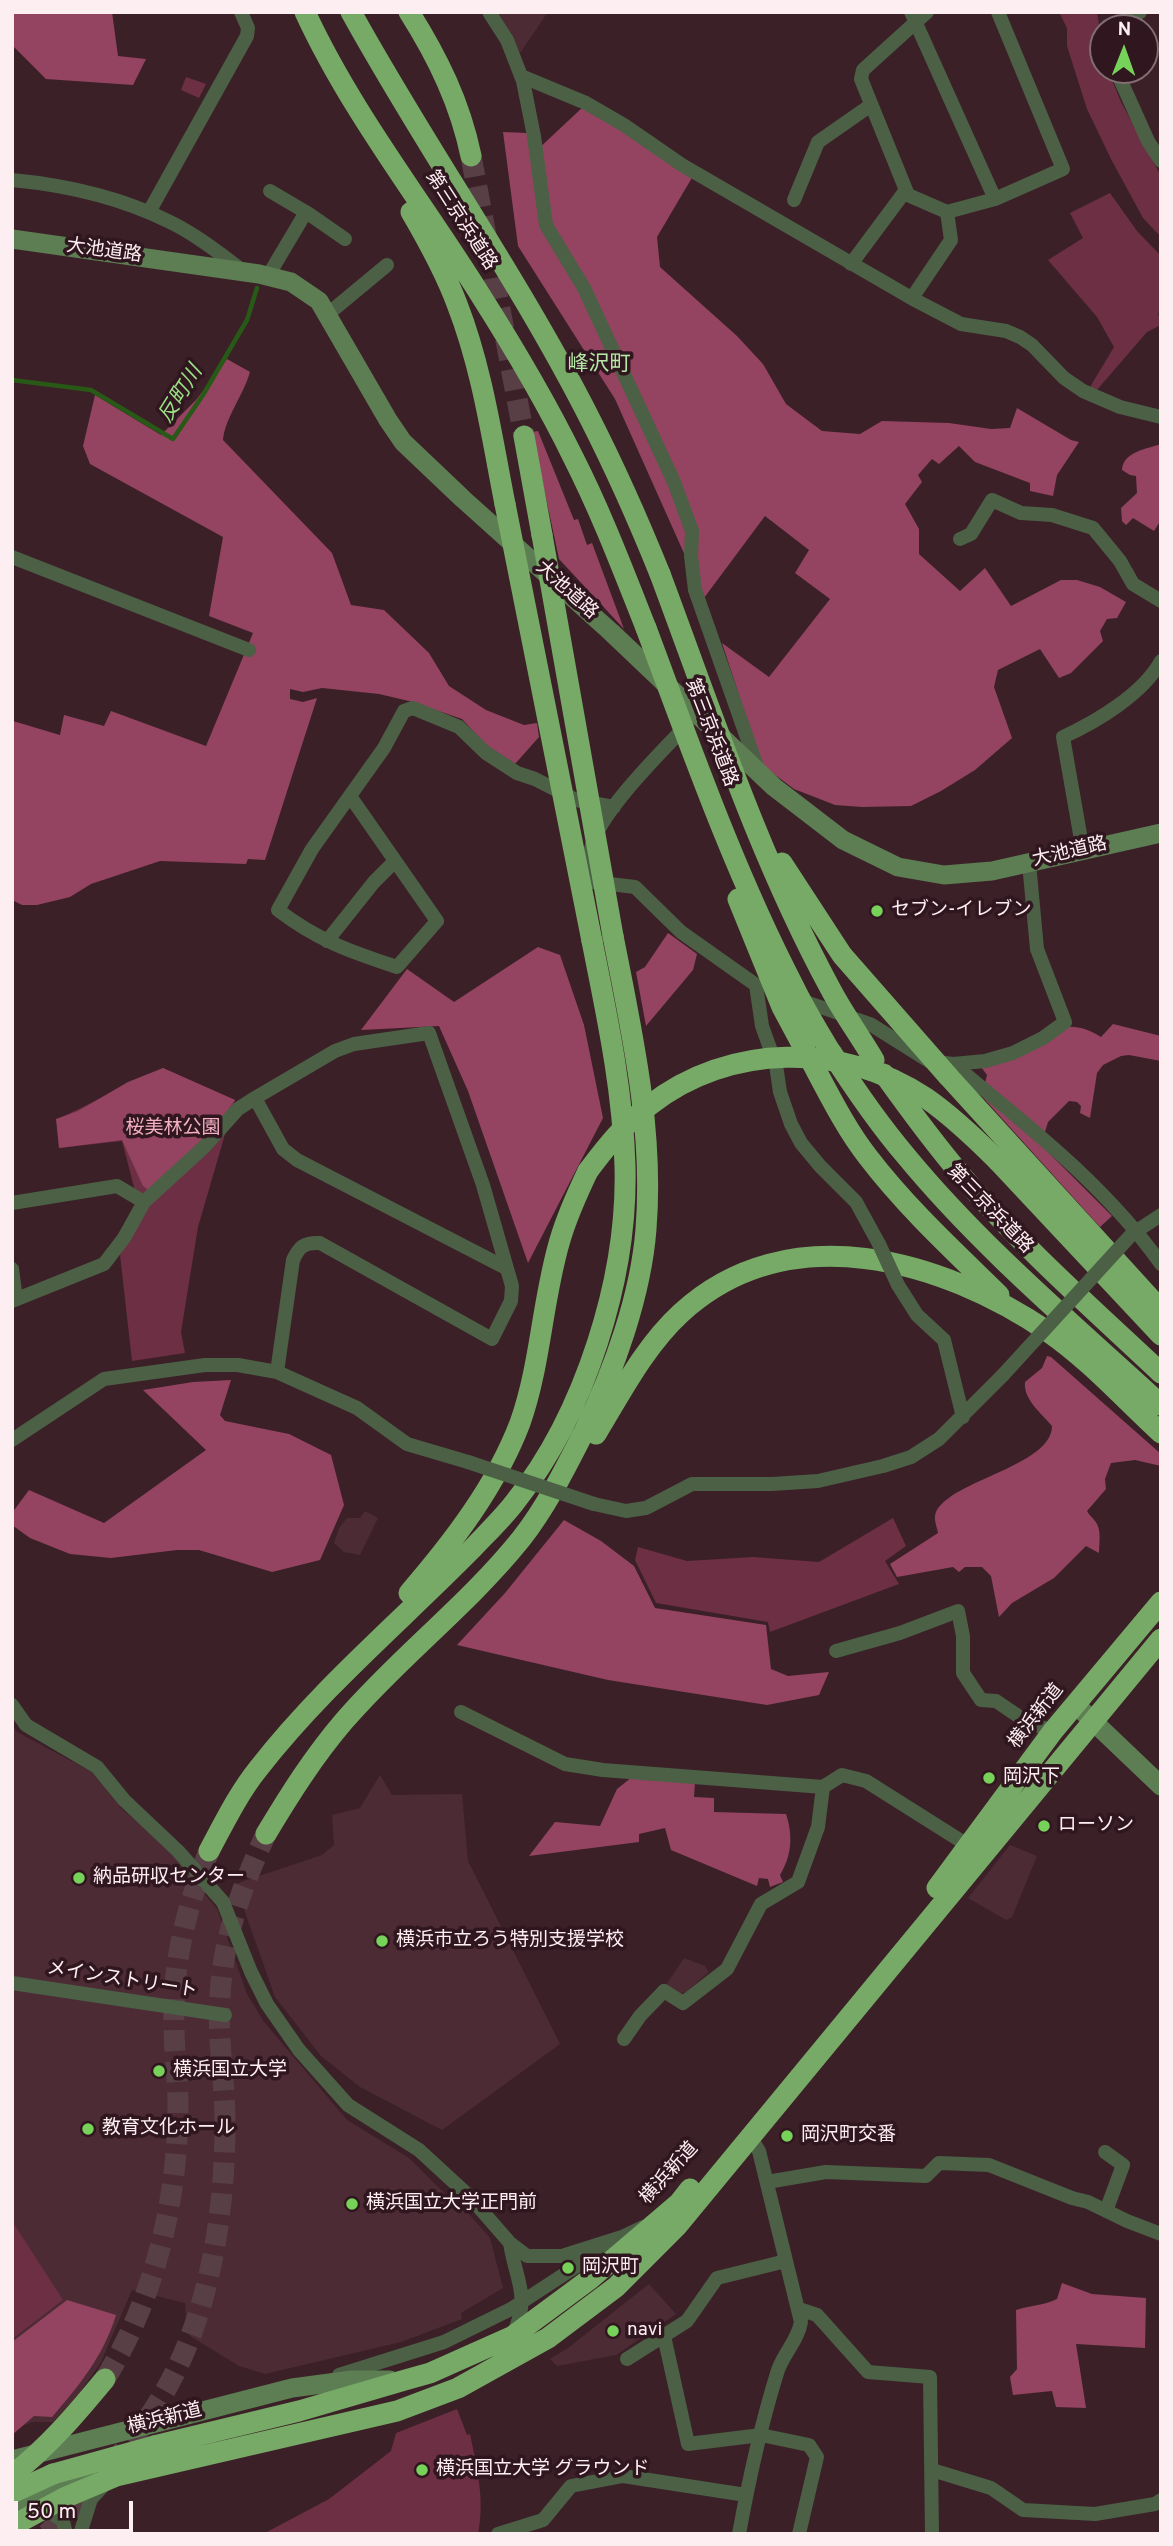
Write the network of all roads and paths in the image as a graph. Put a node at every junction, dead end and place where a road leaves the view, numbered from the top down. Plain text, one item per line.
1 (241, 12) edge
2 (303, 12) edge
3 (351, 12) edge
4 (409, 12) edge
5 (489, 12) edge
6 (998, 12) edge
7 (918, 16) edge
8 (521, 76) junction
9 (1122, 84) edge
10 (871, 105) junction
11 (471, 156) tunnel mouth
12 (1161, 161) edge
13 (12, 180) edge
14 (906, 190) junction
15 (270, 191) dead end
16 (995, 199) junction
17 (794, 200) dead end
18 (149, 212) junction
19 (306, 212) junction
20 (947, 212) junction
21 (12, 239) edge
22 (345, 239) dead end
23 (851, 264) junction
24 (387, 265) dead end
25 (243, 271) junction
26 (268, 276) junction
27 (912, 298) junction
28 (328, 314) junction
29 (1161, 417) edge
30 (524, 436) tunnel mouth
31 (960, 540) dead end
32 (12, 557) edge
33 (1161, 601) edge
34 (249, 650) dead end
35 (1161, 661) edge
36 (697, 714) junction
37 (692, 749) junction
38 (760, 773) junction
39 (350, 796) junction
40 (614, 807) junction
41 (750, 814) junction
42 (1161, 833) edge
43 (1083, 851) junction
44 (395, 860) junction
45 (1029, 863) junction
46 (603, 939) junction
47 (327, 941) junction
48 (756, 985) junction
49 (950, 1070) junction
50 (255, 1098) junction
51 (144, 1202) junction
52 (12, 1203) edge
53 (1161, 1214) edge
54 (1134, 1232) junction
55 (1161, 1264) edge
56 (506, 1268) junction
57 (12, 1269) edge
58 (999, 1295) dead end
59 (14, 1300) edge
60 (1161, 1310) edge
61 (1161, 1335) edge
62 (277, 1373) junction
63 (1161, 1373) edge
64 (1161, 1405) edge
65 (963, 1417) junction
66 (1158, 1430) edge
67 (12, 1440) edge
68 (521, 1538) junction
69 (1161, 1602) edge
70 (1161, 1639) edge
71 (836, 1651) dead end
72 (339, 1678) junction
73 (1075, 1704) junction
74 (12, 1705) edge
75 (461, 1712) dead end
76 (1092, 1723) junction
77 (1053, 1731) junction
78 (1161, 1786) edge
79 (822, 1787) junction
80 (266, 1834) tunnel mouth
81 (969, 1846) junction
82 (209, 1851) tunnel mouth
83 (12, 1983) edge
84 (225, 2015) dead end
85 (624, 2039) dead end
86 (745, 2131) junction
87 (1105, 2152) dead end
88 (767, 2182) junction
89 (1106, 2211) junction
90 (663, 2217) junction
91 (1161, 2234) edge
92 (622, 2237) junction
93 (510, 2243) junction
94 (786, 2261) junction
95 (523, 2302) junction
96 (799, 2309) junction
97 (513, 2336) junction
98 (664, 2336) junction
99 (627, 2359) dead end
100 (105, 2379) tunnel mouth
101 (405, 2380) junction
102 (292, 2388) junction
103 (761, 2435) junction
104 (12, 2460) edge
105 (932, 2470) junction
106 (12, 2475) edge
107 (116, 2476) junction
108 (12, 2493) edge
109 (746, 2494) junction
110 (1161, 2500) edge
111 (12, 2507) edge
112 (35, 2512) junction
113 (12, 2526) edge
114 (66, 2534) edge
115 (80, 2534) edge
116 (498, 2534) edge
117 (739, 2534) edge
118 (799, 2534) edge
119 (932, 2534) edge

1 - 18 street
2 - 37 highway, 第三京浜道路, bridge
2 - 46 highway, bridge
3 - 41 highway, 第三京浜道路, bridge
4 - 11 highway
5 - 8 street
6 - 16 street
7 - 10 street
7 - 16 street
8 - 23 street
8 - 38 street
9 - 12 street
10 - 14 street
10 - 17 street
13 - 18 street
14 - 20 street
14 - 23 street
15 - 19 street
16 - 20 street
18 - 25 street
19 - 22 street
19 - 26 street
20 - 27 street
21 - 25 street, 大池道路
23 - 27 street
24 - 28 street
25 - 26 street, 大池道路
26 - 28 street, 大池道路
27 - 29 street
28 - 36 street, 大池道路
30 - 46 highway, bridge
31 - 33 street
32 - 34 street
35 - 43 street
36 - 38 street, 大池道路
36 - 40 street
37 - 58 highway, bridge
37 - 64 highway, 第三京浜道路, bridge
38 - 45 street, 大池道路
39 - 40 street
39 - 44 street
39 - 47 street
40 - 48 street
41 - 49 highway, bridge
41 - 63 highway, 第三京浜道路, bridge
42 - 43 street, 大池道路
43 - 45 street, 大池道路
44 - 47 street
44 - 47 street
45 - 49 street
46 - 68 highway
46 - 72 highway
48 - 49 street
48 - 65 street, bridge
49 - 54 street
49 - 60 highway
50 - 51 street
50 - 56 street
50 - 56 street
51 - 52 street
51 - 59 street
53 - 54 street
54 - 55 street
54 - 65 street, bridge
56 - 62 street
57 - 59 street
61 - 72 highway, bridge
62 - 65 street, bridge
62 - 67 street
66 - 68 highway
68 - 80 highway
69 - 73 highway, 横浜新道
70 - 76 highway, 横浜新道
71 - 77 street
72 - 82 highway
73 - 76 street
73 - 77 highway, 横浜新道
74 - 93 street
75 - 79 street
76 - 78 street
76 - 86 highway, 横浜新道
77 - 81 highway, 横浜新道
79 - 81 street
79 - 85 street
81 - 86 highway, 横浜新道
83 - 84 street, メインストリート
86 - 88 street
86 - 90 highway, 横浜新道
86 - 107 highway, 横浜新道
87 - 89 street
88 - 89 street
88 - 94 street
89 - 91 street
90 - 92 street
90 - 97 highway, 横浜新道
92 - 93 street
92 - 95 street
93 - 95 street
94 - 96 street
94 - 98 street
95 - 97 street
95 - 102 street
96 - 103 street
96 - 105 street
97 - 101 highway, 横浜新道
98 - 99 street
98 - 103 street
100 - 106 highway, bridge
101 - 102 street
101 - 108 highway, 横浜新道, bridge
102 - 104 street
103 - 109 street
103 - 118 street
105 - 110 street
105 - 119 street
107 - 111 street
107 - 112 highway, 横浜新道
107 - 115 street
109 - 116 street
109 - 117 street
112 - 113 highway, 横浜新道
112 - 114 street

